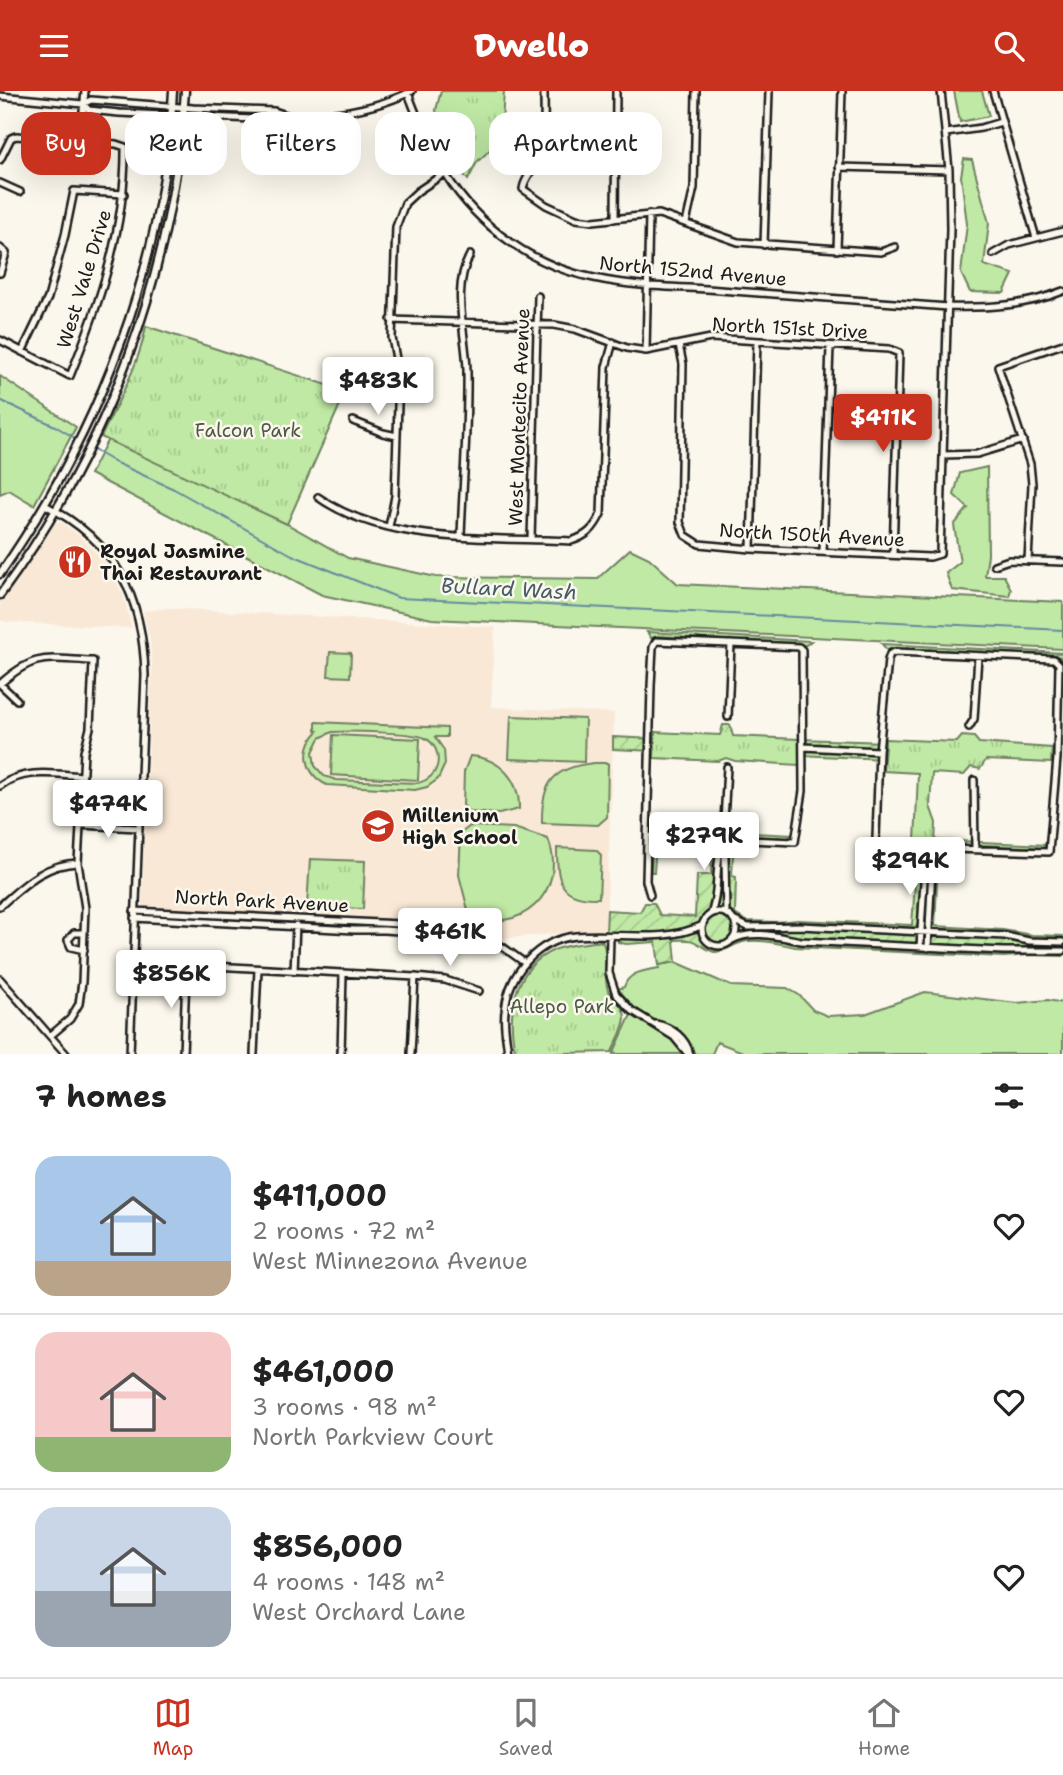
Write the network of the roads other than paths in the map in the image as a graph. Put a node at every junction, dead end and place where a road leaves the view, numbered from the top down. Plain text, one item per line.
1 (85, 91) edge
2 (173, 91) edge
3 (185, 91) edge
4 (544, 91) edge
5 (616, 91) edge
6 (696, 91) edge
7 (769, 91) edge
8 (842, 91) edge
9 (941, 91) edge
10 (993, 91) edge
11 (410, 92) edge
12 (0, 96) edge
13 (83, 104) junction
14 (128, 104) junction
15 (178, 107) junction
16 (82, 112) edge
17 (128, 112) edge
18 (177, 112) edge
19 (177, 112) edge
20 (277, 112) edge
21 (335, 112) edge
22 (418, 112) edge
23 (125, 113) edge
24 (1001, 122) junction
25 (946, 133) junction
26 (21, 136) edge
27 (111, 144) edge
28 (0, 160) edge
29 (839, 167) junction
30 (949, 170) junction
31 (164, 175) edge
32 (173, 175) edge
33 (441, 175) edge
34 (446, 175) edge
35 (0, 183) edge
36 (20, 192) dead end
37 (124, 194) junction
38 (649, 214) junction
39 (615, 219) junction
40 (686, 223) junction
41 (1063, 230) edge
42 (1036, 238) junction
43 (765, 244) junction
44 (895, 247) dead end
45 (0, 248) edge
46 (837, 250) junction
47 (993, 254) dead end
48 (470, 255) dead end
49 (0, 273) edge
50 (648, 285) junction
51 (1063, 291) edge
52 (538, 296) dead end
53 (948, 307) junction
54 (391, 320) junction
55 (461, 322) junction
56 (537, 325) junction
57 (0, 340) edge
58 (757, 341) junction
59 (613, 342) junction
60 (1063, 344) edge
61 (679, 345) junction
62 (830, 346) junction
63 (646, 351) junction
64 (22, 352) junction
65 (353, 422) dead end
66 (397, 436) junction
67 (1023, 440) junction
68 (943, 455) junction
69 (317, 497) dead end
70 (46, 505) junction
71 (57, 511) junction
72 (389, 527) junction
73 (461, 536) junction
74 (531, 539) junction
75 (751, 549) junction
76 (823, 552) junction
77 (893, 555) junction
78 (1028, 561) junction
79 (1063, 562) edge
80 (994, 565) dead end
81 (0, 574) edge
82 (0, 595) edge
83 (731, 645) junction
84 (978, 656) junction
85 (17, 700) dead end
86 (728, 717) dead end
87 (970, 727) dead end
88 (804, 747) junction
89 (879, 751) junction
90 (727, 767) dead end
91 (82, 776) junction
92 (974, 780) dead end
93 (0, 786) edge
94 (80, 816) junction
95 (138, 818) junction
96 (80, 825) junction
97 (138, 828) junction
98 (648, 836) junction
99 (723, 840) junction
100 (929, 848) junction
101 (975, 850) junction
102 (78, 863) junction
103 (650, 895) dead end
104 (0, 906) edge
105 (134, 914) junction
106 (711, 914) junction
107 (726, 914) junction
108 (296, 918) junction
109 (733, 921) junction
110 (431, 925) junction
111 (703, 925) junction
112 (296, 926) junction
113 (814, 927) junction
114 (861, 929) junction
115 (684, 932) junction
116 (921, 932) junction
117 (929, 932) junction
118 (84, 933) junction
119 (430, 933) junction
120 (987, 935) junction
121 (610, 937) junction
122 (704, 938) junction
123 (732, 940) junction
124 (813, 942) junction
125 (1063, 942) edge
126 (495, 943) junction
127 (860, 944) junction
128 (920, 947) junction
129 (928, 947) junction
130 (84, 950) junction
131 (986, 950) junction
132 (1063, 951) edge
133 (525, 963) junction
134 (258, 969) junction
135 (294, 971) junction
136 (344, 974) junction
137 (415, 977) junction
138 (0, 979) edge
139 (479, 991) dead end
140 (50, 1036) junction
141 (66, 1054) edge
142 (130, 1054) edge
143 (183, 1054) edge
144 (254, 1054) edge
145 (341, 1054) edge
146 (411, 1054) edge
147 (509, 1054) edge
148 (689, 1054) edge

1 - 13 street
2 - 15 main road
3 - 15 main road
4 - 39 street
5 - 39 street
6 - 40 street
7 - 43 street
8 - 29 street
9 - 25 street
10 - 24 street
11 - 21 street
11 - 22 street, North 152nd Avenue
12 - 13 street
13 - 14 street
13 - 16 street
13 - 23 street
14 - 15 street
14 - 17 street
15 - 18 main road
15 - 19 main road
15 - 20 street
24 - 25 street
24 - 42 street
25 - 30 street
26 - 28 street
27 - 37 street, West Vale Drive
29 - 30 street
29 - 46 street
30 - 53 street
31 - 70 main road
32 - 71 main road
33 - 54 street
34 - 50 street, North 152nd Avenue
35 - 36 street
37 - 64 street
37 - 64 street, West Vale Drive
38 - 39 street
38 - 40 street
38 - 50 street
40 - 43 street
41 - 42 street
42 - 47 street
43 - 46 street
44 - 46 street
45 - 49 street
48 - 55 street
50 - 53 street, North 152nd Avenue
50 - 63 street
51 - 53 street, North 152nd Avenue
52 - 56 street, West Montecito Avenue
53 - 68 street
54 - 55 street, North 151st Drive
54 - 66 street
55 - 56 street, North 151st Drive
55 - 73 street
56 - 59 street, North 151st Drive
56 - 74 street, West Montecito Avenue
57 - 64 street
58 - 61 street, North 151st Drive
58 - 62 street, North 151st Drive
58 - 75 street
59 - 63 street, North 151st Drive
59 - 74 street
60 - 67 street
61 - 63 street, North 151st Drive
61 - 75 street, North 150th Avenue
62 - 76 street
62 - 77 street, North 151st Drive
65 - 66 street
66 - 72 street
67 - 68 street
67 - 78 street
68 - 77 street, North 150th Avenue
69 - 72 street
70 - 71 street
70 - 81 main road
71 - 82 main road
71 - 95 street
72 - 73 street
73 - 74 street
75 - 76 street, North 150th Avenue
76 - 77 street, North 150th Avenue
78 - 79 street
78 - 80 street
83 - 86 street
83 - 88 street
83 - 98 street
84 - 87 street
84 - 89 street
84 - 101 street
85 - 91 street
88 - 89 street
88 - 99 street
89 - 100 street
90 - 99 street
91 - 93 street
91 - 94 street
92 - 101 street
94 - 95 street
94 - 96 street
95 - 97 street
96 - 97 street
96 - 102 street
97 - 105 street
98 - 99 street
98 - 103 street
99 - 106 street
99 - 107 street
100 - 101 street
100 - 116 street
100 - 117 street
102 - 104 street
102 - 118 street
105 - 108 street, North Park Avenue
105 - 112 street, North Park Avenue
105 - 142 street
106 - 107 street
106 - 111 street
107 - 109 street
108 - 110 street, North Park Avenue
108 - 112 street
109 - 113 street
109 - 123 street
110 - 119 street
110 - 126 street, North Park Avenue
111 - 115 street
111 - 122 street
112 - 119 street, North Park Avenue
112 - 135 street
113 - 114 street
113 - 124 street
114 - 116 street
114 - 127 street
115 - 121 street
115 - 122 street
116 - 117 street
116 - 128 street
117 - 120 street
117 - 129 street
118 - 130 street
118 - 130 street
119 - 126 street, North Park Avenue
120 - 125 street
120 - 131 street
121 - 133 street
121 - 148 street
122 - 123 street
123 - 124 street
124 - 127 street
126 - 133 street, North Park Avenue
127 - 128 street
128 - 129 street
129 - 131 street
130 - 140 street
131 - 132 street
133 - 147 street
134 - 135 street
134 - 143 street
134 - 144 street
135 - 136 street
136 - 137 street
136 - 145 street
137 - 139 street
137 - 146 street
138 - 140 street
140 - 141 street

